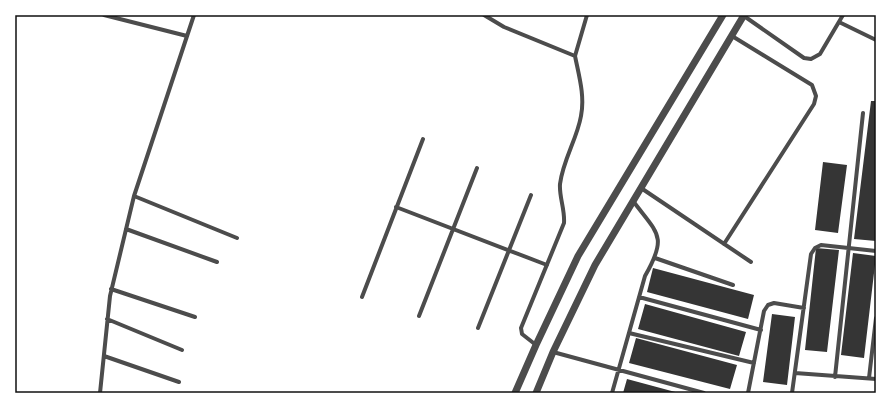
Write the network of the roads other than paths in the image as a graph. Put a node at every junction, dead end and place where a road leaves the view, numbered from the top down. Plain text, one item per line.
1 (104, 15) edge
2 (194, 15) edge
3 (484, 15) edge
4 (587, 15) edge
5 (722, 15) edge
6 (744, 15) edge
7 (843, 15) edge
8 (839, 22) junction
9 (187, 36) junction
10 (732, 36) junction
11 (876, 40) edge
12 (575, 56) junction
13 (863, 113) dead end
14 (423, 139) dead end
15 (477, 168) dead end
16 (641, 188) junction
17 (531, 195) dead end
18 (134, 196) junction
19 (633, 201) junction
20 (396, 207) junction
21 (126, 229) junction
22 (453, 229) junction
23 (237, 238) dead end
24 (724, 244) junction
25 (848, 249) junction
26 (509, 251) junction
27 (876, 251) edge
28 (655, 258) junction
29 (217, 262) dead end
30 (751, 262) dead end
31 (547, 265) junction
32 (733, 285) dead end
33 (112, 289) junction
34 (362, 297) dead end
35 (639, 297) junction
36 (804, 308) junction
37 (418, 316) dead end
38 (194, 317) dead end
39 (876, 318) edge
40 (107, 319) junction
41 (478, 328) dead end
42 (760, 330) junction
43 (629, 333) junction
44 (536, 345) junction
45 (182, 350) dead end
46 (553, 352) junction
47 (104, 356) junction
48 (754, 363) junction
49 (619, 370) junction
50 (795, 373) junction
51 (835, 376) junction
52 (869, 378) junction
53 (876, 379) edge
54 (178, 382) dead end
55 (100, 393) edge
56 (515, 393) edge
57 (536, 393) edge
58 (612, 393) edge
59 (704, 393) edge
60 (748, 393) edge
61 (792, 393) edge

1 - 9 street
2 - 9 street
3 - 12 street
4 - 12 street
5 - 44 street
6 - 8 street
6 - 10 street
7 - 8 street
8 - 11 street
9 - 18 street
10 - 16 street
10 - 24 street
12 - 31 street
13 - 25 street
14 - 20 street
15 - 22 street
16 - 19 street
16 - 24 street
17 - 26 street
18 - 21 street
18 - 23 street
19 - 28 street
19 - 46 street
20 - 22 street
20 - 34 street
21 - 29 street
21 - 33 street
22 - 26 street
22 - 37 street
24 - 30 street
25 - 27 street
25 - 36 street
25 - 51 street
26 - 31 street
26 - 41 street
28 - 32 street
28 - 35 street
31 - 44 street
33 - 38 street
33 - 40 street
35 - 42 street
35 - 43 street
36 - 42 street
36 - 50 street
39 - 52 street
40 - 45 street
40 - 47 street
42 - 48 street
43 - 48 street
43 - 49 street
44 - 56 street
46 - 49 street
46 - 57 street
47 - 54 street
47 - 55 street
48 - 60 street
49 - 58 street
49 - 59 street
50 - 51 street
50 - 61 street
51 - 52 street
52 - 53 street

